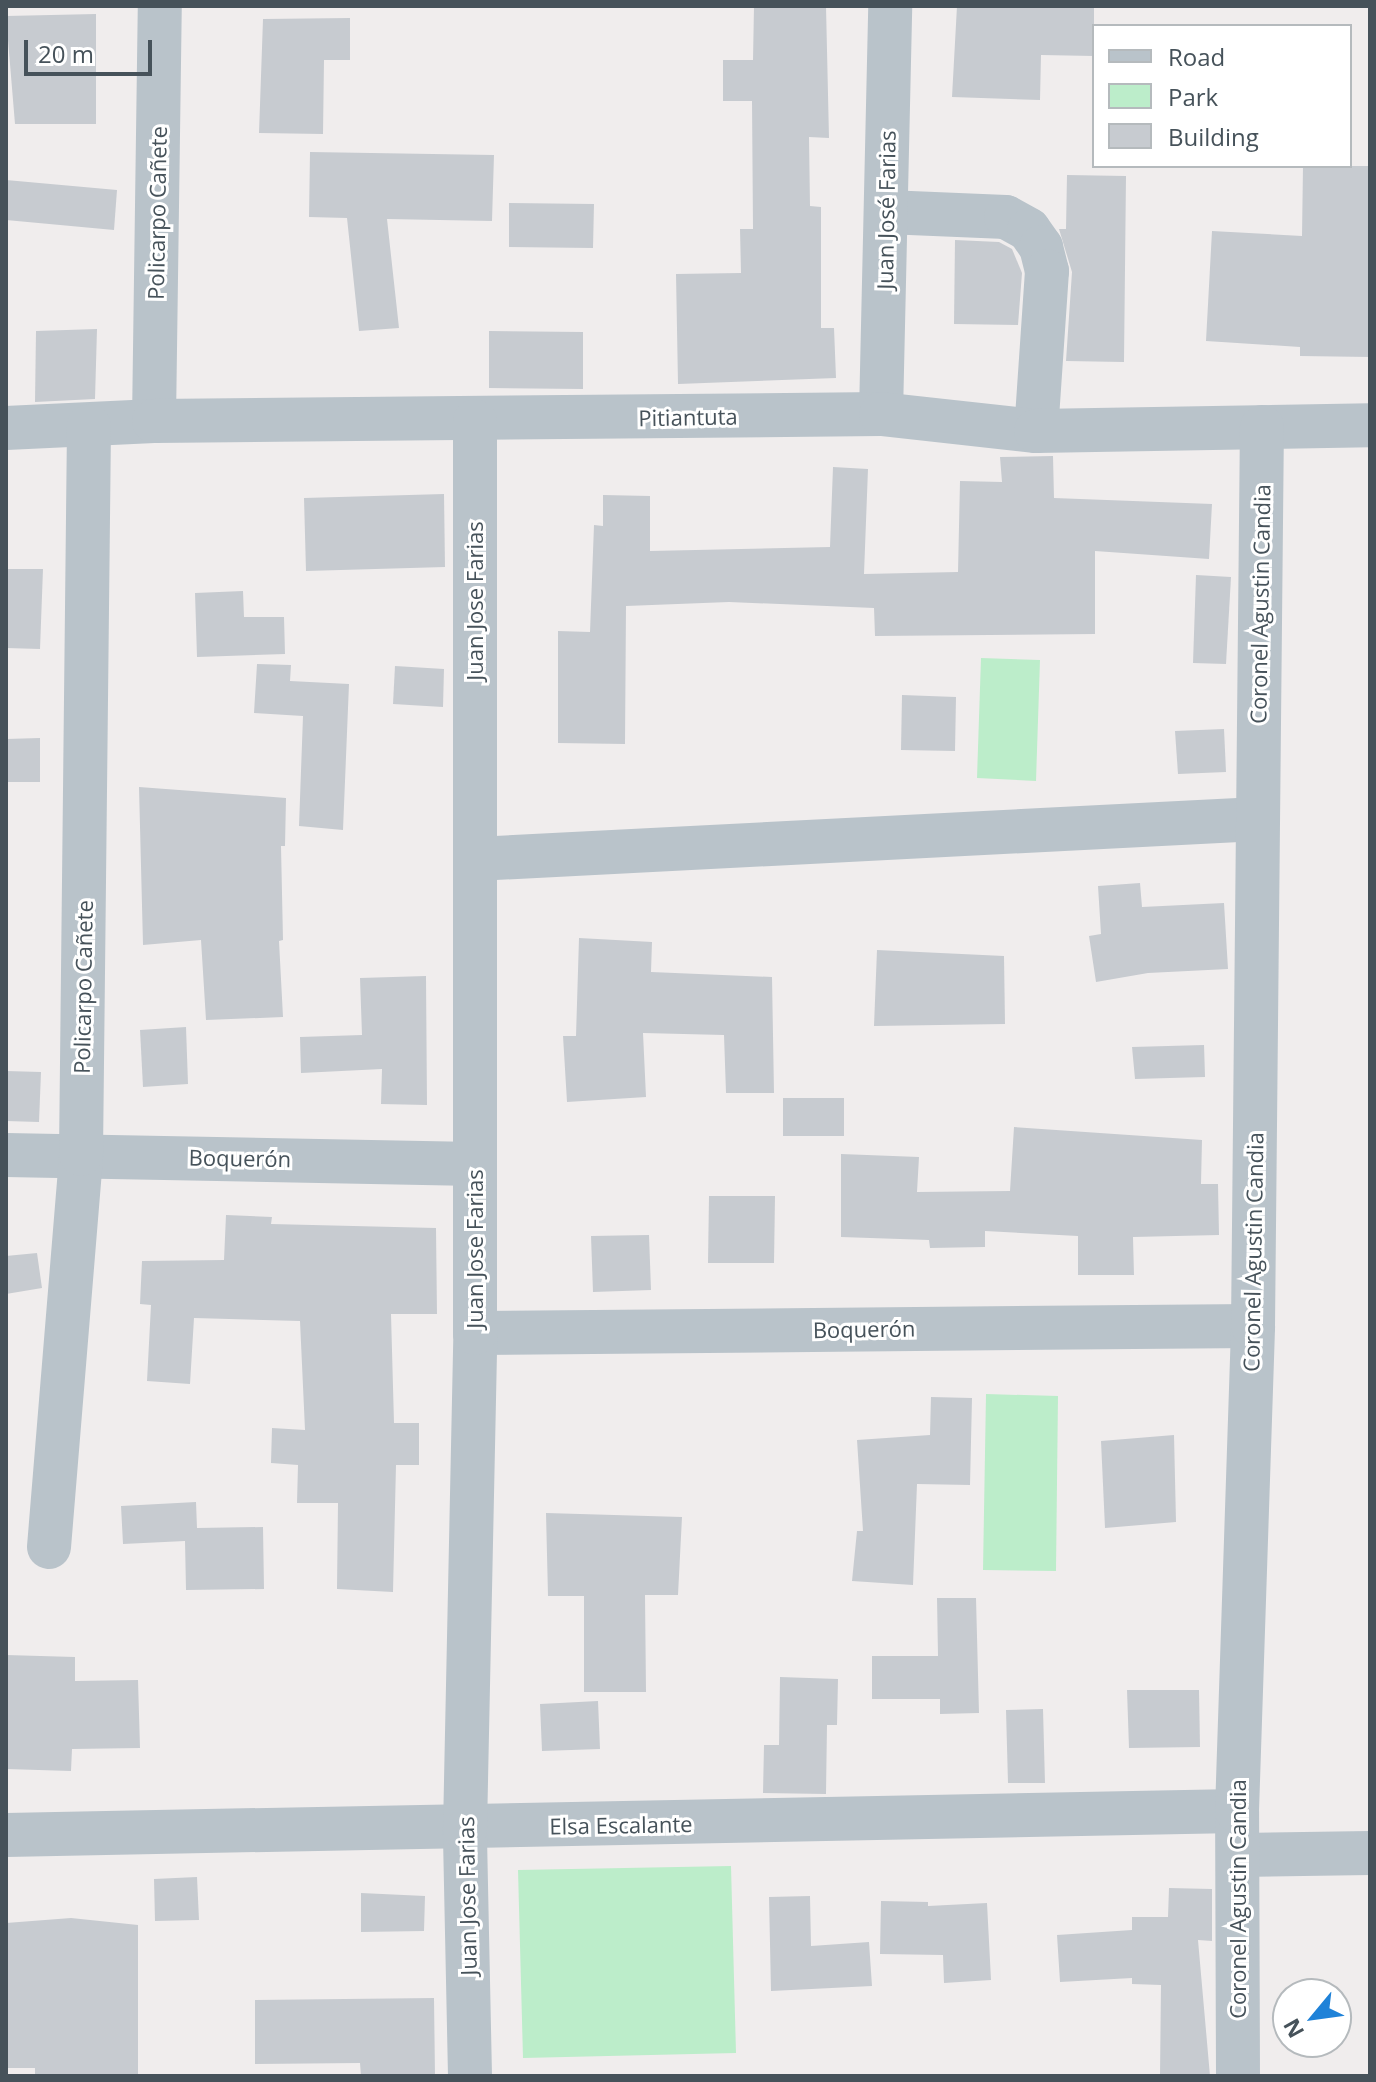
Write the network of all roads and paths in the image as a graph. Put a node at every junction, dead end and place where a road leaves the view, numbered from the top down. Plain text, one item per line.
1 (160, 6) edge
2 (890, 6) edge
3 (886, 212) junction
4 (881, 414) junction
5 (154, 421) junction
6 (475, 421) junction
7 (1370, 425) edge
8 (89, 426) junction
9 (1262, 427) junction
10 (6, 428) edge
11 (1036, 431) junction
12 (1258, 819) junction
13 (476, 859) junction
14 (81, 1154) junction
15 (6, 1155) edge
16 (475, 1164) junction
17 (1253, 1326) junction
18 (475, 1333) junction
19 (49, 1547) dead end
20 (1237, 1811) junction
21 (465, 1829) junction
22 (6, 1835) edge
23 (1370, 1853) edge
24 (1239, 1855) junction
25 (470, 2076) edge
26 (1238, 2076) edge

1 - 5 street, Policarpo Cañete
2 - 3 street, Juan José Farias
3 - 4 street, Juan José Farias
3 - 11 street
4 - 6 street, Pitiantuta
4 - 11 street, Pitiantuta
5 - 6 street, Pitiantuta
5 - 8 street, Pitiantuta
6 - 13 street, Juan Jose Farias
7 - 9 street, Pitiantuta
8 - 10 street, Pitiantuta
8 - 14 street, Policarpo Cañete
9 - 11 street, Pitiantuta
9 - 12 street, Coronel Agustin Candia
12 - 13 street
12 - 17 street, Coronel Agustin Candia
13 - 16 street, Juan Jose Farias
14 - 15 street, Boquerón
14 - 16 street, Boquerón
14 - 19 street, Policarpo Cañete
16 - 18 street, Juan Jose Farias
17 - 18 street, Boquerón
17 - 20 street, Coronel Agustin Candia
18 - 21 street, Juan Jose Farias
20 - 21 street, Elsa Escalante
20 - 24 street, Coronel Agustin Candia
21 - 22 street, Elsa Escalante
21 - 25 street, Juan Jose Farias
23 - 24 street
24 - 26 street, Coronel Agustin Candia

